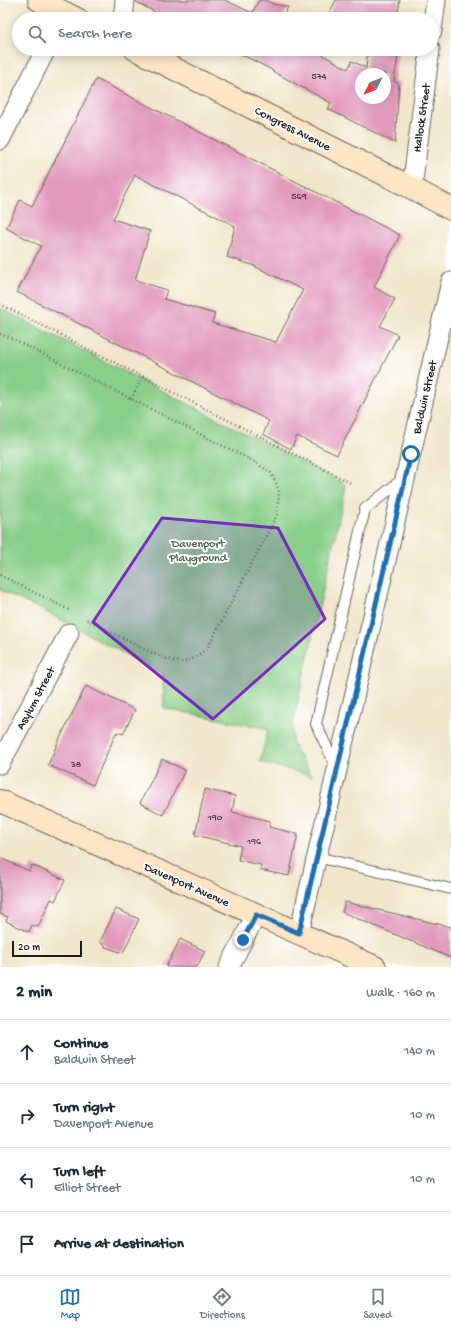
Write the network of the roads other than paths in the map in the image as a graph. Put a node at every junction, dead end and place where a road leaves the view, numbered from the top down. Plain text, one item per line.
1 (39, 0) edge
2 (125, 0) edge
3 (436, 0) edge
4 (59, 12) edge
5 (124, 12) edge
6 (434, 12) edge
7 (42, 56) edge
8 (149, 56) edge
9 (429, 56) edge
10 (0, 140) edge
11 (412, 188) junction
12 (451, 209) edge
13 (451, 282) edge
14 (405, 477) junction
15 (69, 633) dead end
16 (0, 764) edge
17 (337, 770) junction
18 (0, 801) edge
19 (317, 857) junction
20 (451, 889) edge
21 (256, 915) junction
22 (299, 933) junction
23 (230, 967) edge
24 (375, 967) edge

1 - 4 main road
2 - 5 street
3 - 6 street
7 - 10 street
8 - 11 main road, Congress Avenue
9 - 11 street, Hallock Street
11 - 12 main road, Congress Avenue
13 - 14 street, Baldwin Street
14 - 17 street, Baldwin Street
14 - 17 lane
15 - 16 street, Asylum Street
17 - 19 street, Baldwin Street
18 - 21 main road, Davenport Avenue
19 - 20 lane
19 - 22 street, Baldwin Street
21 - 22 main road, Davenport Avenue
21 - 23 street
22 - 24 main road, Davenport Avenue

